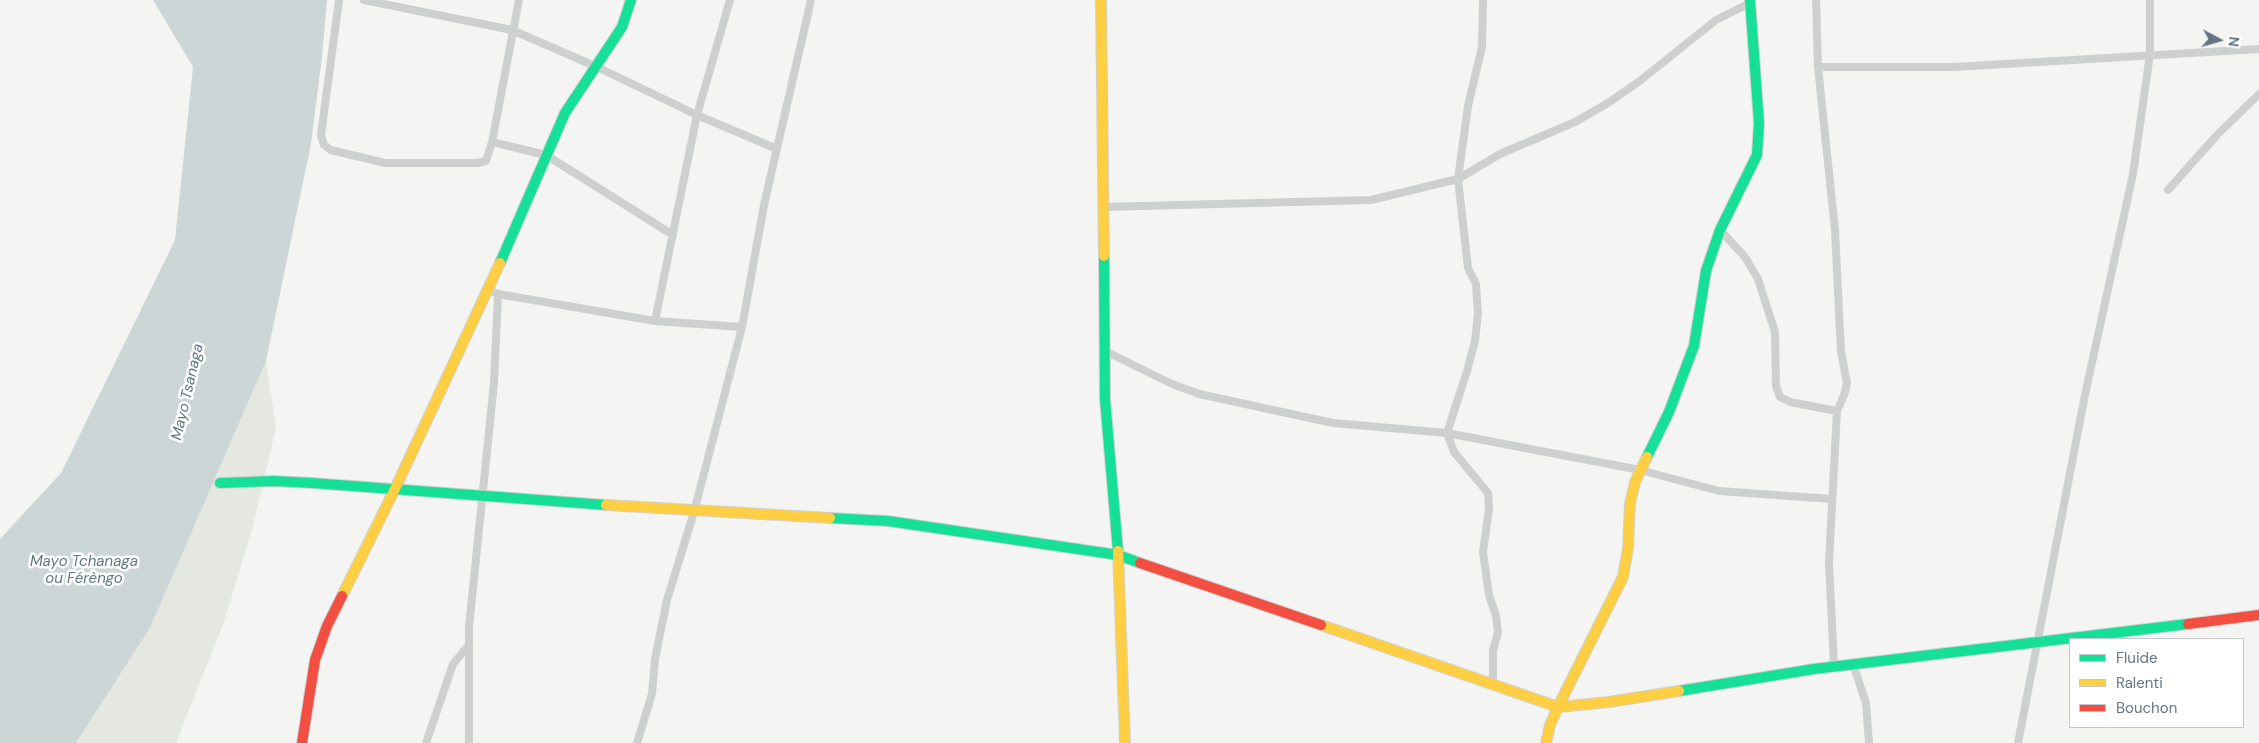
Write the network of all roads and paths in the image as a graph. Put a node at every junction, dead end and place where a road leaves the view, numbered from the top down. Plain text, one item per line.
1 (340, 0) edge
2 (364, 0) edge
3 (518, 0) edge
4 (631, 0) edge
5 (730, 0) edge
6 (812, 0) edge
7 (1101, 0) edge
8 (1483, 0) edge
9 (1816, 0) edge
10 (2150, 0) edge
11 (1750, 2) edge
12 (512, 30) junction
13 (2259, 49) edge
14 (2150, 54) junction
15 (598, 67) junction
16 (1818, 67) junction
17 (2259, 94) edge
18 (697, 116) junction
19 (492, 142) junction
20 (777, 149) junction
21 (546, 156) junction
22 (1458, 179) junction
23 (2168, 190) dead end
24 (1103, 207) junction
25 (1720, 230) junction
26 (672, 235) junction
27 (488, 290) junction
28 (498, 294) junction
29 (655, 321) junction
30 (742, 327) junction
31 (1104, 351) junction
32 (1837, 412) junction
33 (1447, 433) junction
34 (1640, 470) junction
35 (220, 482) dead end
36 (395, 489) junction
37 (481, 495) junction
38 (1832, 500) junction
39 (694, 512) junction
40 (1118, 555) junction
41 (2259, 615) edge
42 (2069, 638) edge
43 (2072, 638) edge
44 (2039, 642) junction
45 (469, 645) junction
46 (1853, 664) junction
47 (1834, 666) junction
48 (1493, 685) junction
49 (1558, 707) junction
50 (302, 743) edge
51 (426, 743) edge
52 (470, 743) edge
53 (637, 743) edge
54 (1125, 743) edge
55 (1546, 743) edge
56 (1869, 743) edge
57 (2018, 743) edge

1 - 19 street
2 - 12 street
3 - 12 street
4 - 15 street
5 - 18 street
6 - 20 street
7 - 24 street
8 - 22 street
9 - 16 street
10 - 14 street
11 - 22 street
11 - 25 street
12 - 15 street
12 - 19 street
13 - 14 street
14 - 16 street
14 - 44 street
15 - 18 street
15 - 21 street
16 - 32 street
17 - 23 street
18 - 20 street
18 - 26 street
19 - 21 street
20 - 30 street
21 - 26 street
21 - 27 street
22 - 24 street
22 - 33 street
24 - 31 street
25 - 32 street
25 - 34 street
26 - 29 street
27 - 28 street
27 - 36 street
28 - 29 street
28 - 37 street
29 - 30 street
30 - 39 street
31 - 33 street
31 - 40 street
32 - 38 street
33 - 34 street
33 - 48 street
34 - 38 street
34 - 49 street
35 - 36 street
36 - 37 street
36 - 50 street
37 - 39 street
37 - 45 street
38 - 47 street
39 - 40 street
39 - 53 street
40 - 48 street
40 - 54 street
41 - 43 street
42 - 44 street
44 - 46 street
44 - 57 street
45 - 51 street
45 - 52 street
46 - 47 street
46 - 56 street
47 - 49 street
48 - 49 street
49 - 55 street

